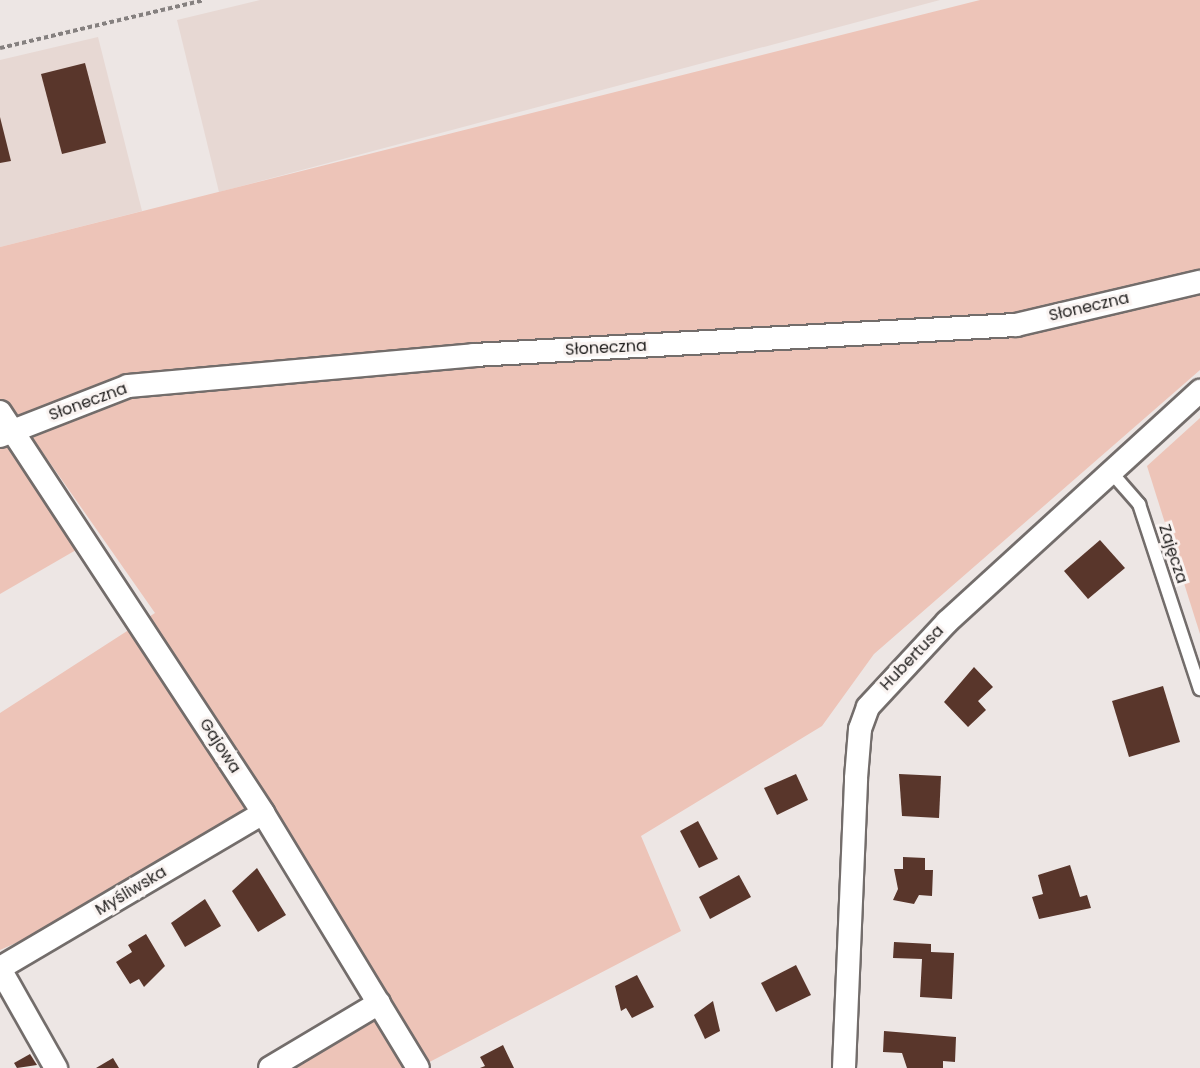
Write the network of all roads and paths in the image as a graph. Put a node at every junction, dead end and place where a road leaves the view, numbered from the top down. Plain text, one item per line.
1 (204, 0) edge
2 (0, 48) edge
3 (1200, 282) edge
4 (1200, 391) edge
5 (0, 412) edge
6 (8, 432) edge
7 (1111, 472) junction
8 (1200, 689) edge
9 (263, 813) junction
10 (0, 968) edge
11 (378, 1003) junction
12 (56, 1068) edge
13 (270, 1068) edge
14 (418, 1068) edge
15 (844, 1068) edge

1 - 2 path
3 - 6 street, Słoneczna
4 - 7 street, Hubertusa
5 - 6 street
6 - 9 street, Gajowa
7 - 8 lane, Zajęcza
7 - 15 street, Hubertusa
9 - 10 street, Myśliwska
9 - 11 street, Gajowa
10 - 12 street
11 - 13 street
11 - 14 street, Gajowa

